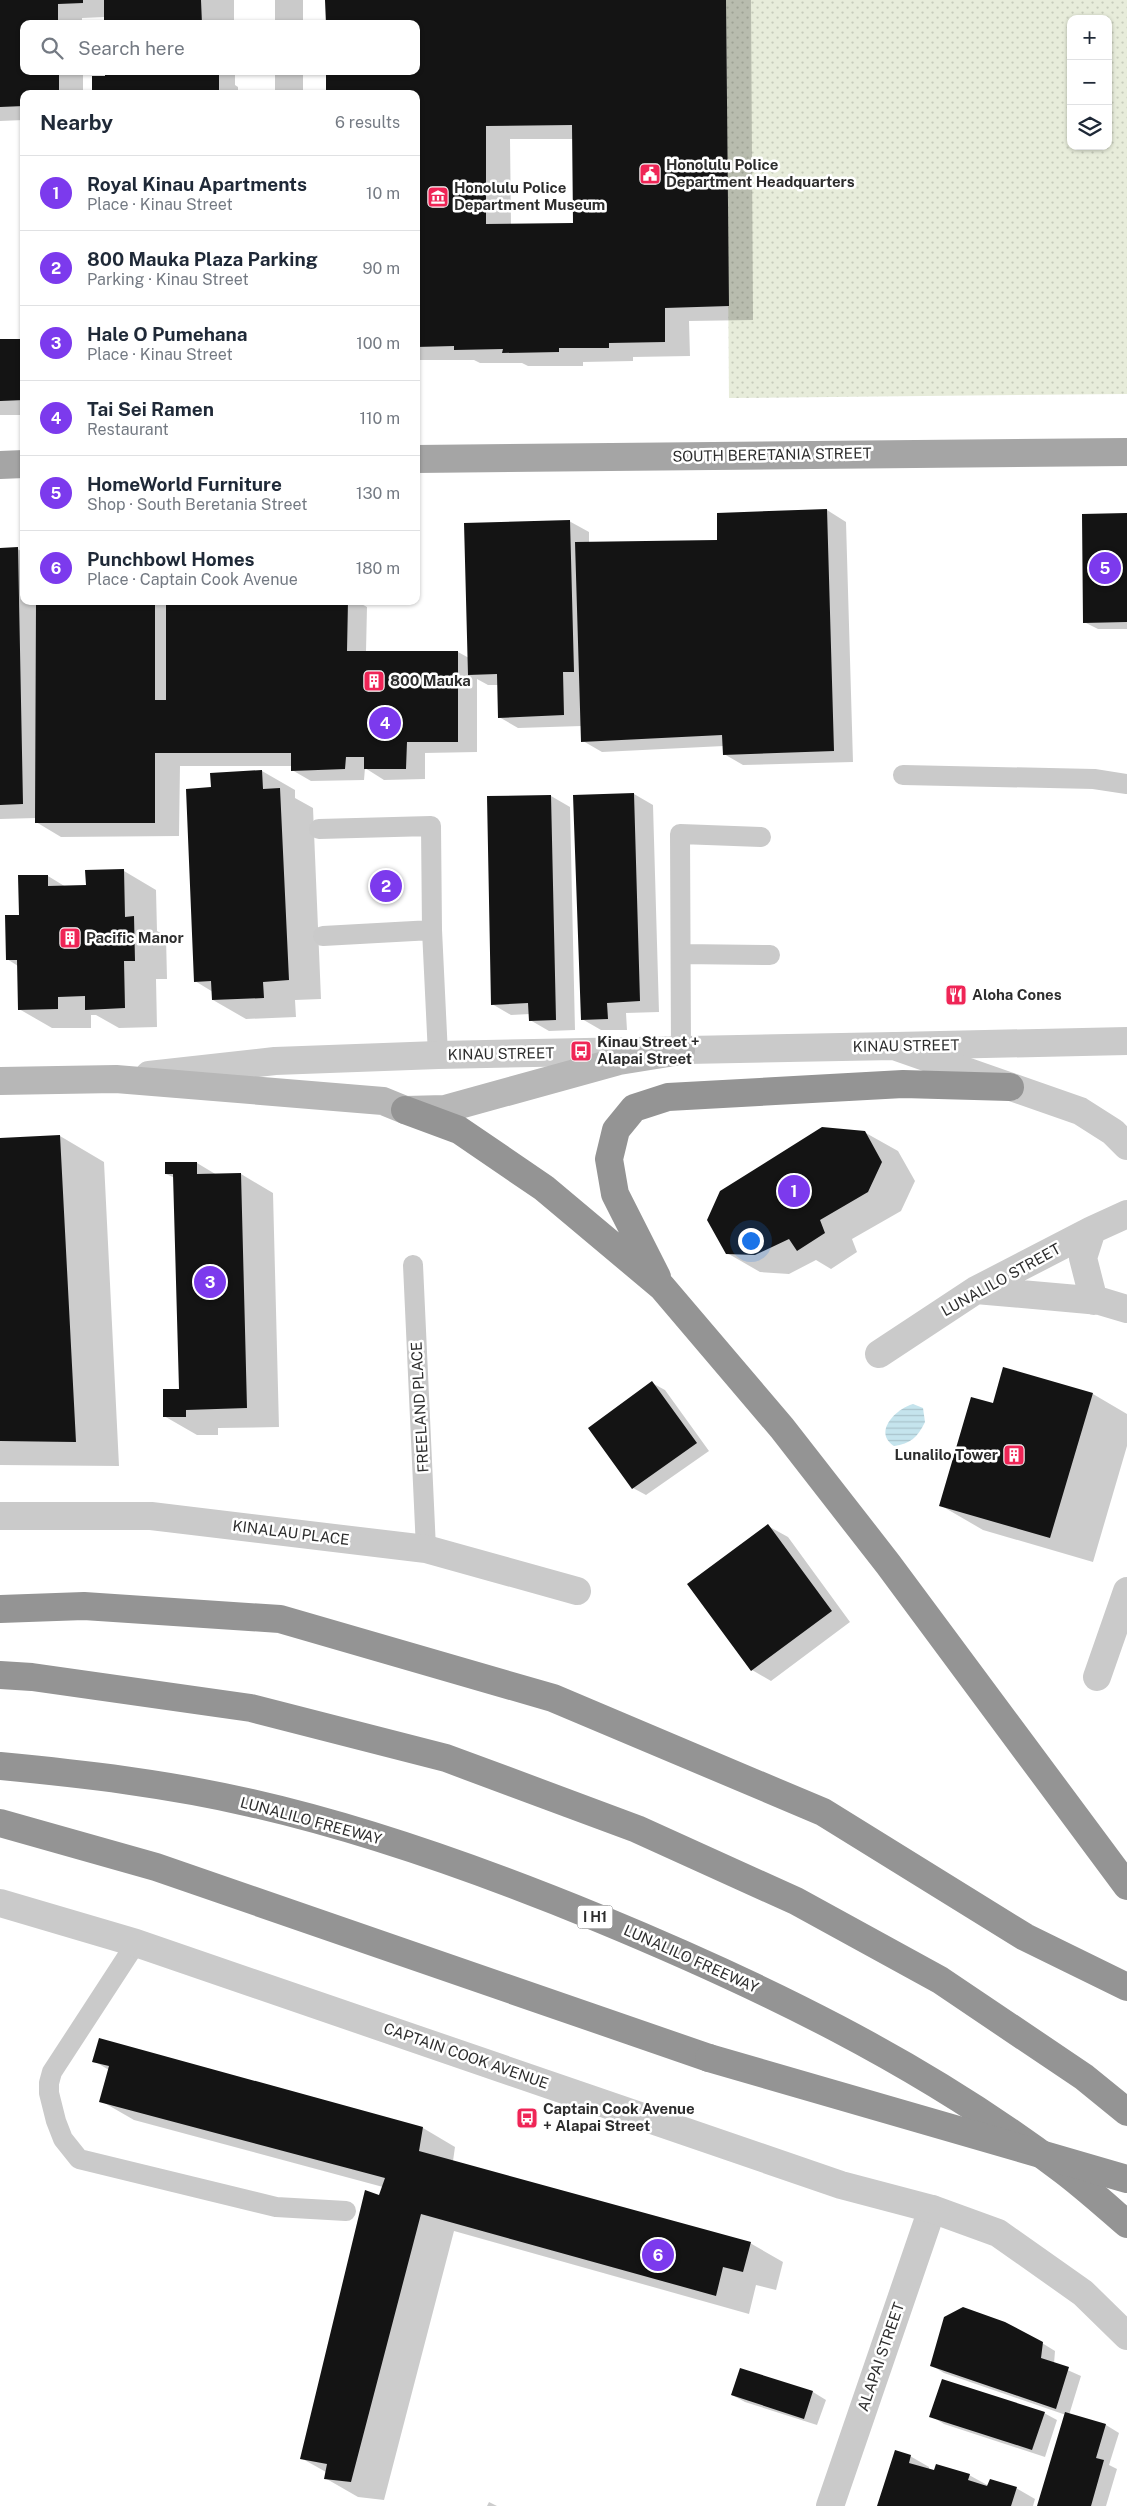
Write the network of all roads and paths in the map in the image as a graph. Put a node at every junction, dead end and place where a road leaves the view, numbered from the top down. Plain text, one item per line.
1 (289, 0) edge
2 (289, 20) edge
3 (289, 75) edge
4 (289, 90) edge
5 (1127, 452) edge
6 (420, 459) edge
7 (20, 464) edge
8 (0, 465) edge
9 (903, 775) dead end
10 (1127, 784) edge
11 (318, 829) dead end
12 (761, 836) dead end
13 (432, 930) junction
14 (324, 936) dead end
15 (681, 954) junction
16 (770, 955) dead end
17 (1127, 1041) edge
18 (894, 1046) junction
19 (682, 1051) junction
20 (438, 1055) junction
21 (116, 1079) junction
22 (0, 1081) edge
23 (1010, 1087) junction
24 (405, 1110) junction
25 (1127, 1146) edge
26 (1127, 1214) edge
27 (1092, 1230) junction
28 (413, 1265) dead end
29 (662, 1288) junction
30 (976, 1290) junction
31 (1094, 1301) junction
32 (1127, 1309) edge
33 (879, 1354) dead end
34 (0, 1516) edge
35 (426, 1550) junction
36 (577, 1591) dead end
37 (1127, 1591) edge
38 (0, 1609) edge
39 (0, 1675) edge
40 (1098, 1677) dead end
41 (0, 1766) edge
42 (0, 1823) edge
43 (1127, 1886) edge
44 (0, 1903) edge
45 (136, 1943) junction
46 (1127, 1987) edge
47 (1127, 2112) edge
48 (1127, 2179) edge
49 (932, 2209) junction
50 (346, 2211) dead end
51 (1127, 2224) edge
52 (1127, 2336) edge
53 (830, 2506) edge

1 - 2 street
3 - 4 street
5 - 6 main road, SOUTH BERETANIA STREET
7 - 8 main road
9 - 10 lane
11 - 13 lane
12 - 15 lane
13 - 14 lane
13 - 20 lane
15 - 16 lane
15 - 19 lane
17 - 18 street, KINAU STREET
18 - 19 street, KINAU STREET
18 - 23 street
19 - 20 street, KINAU STREET
19 - 24 main road
20 - 21 street, KINAU STREET
21 - 22 main road, KINAU STREET
21 - 24 main road, KINAU STREET
23 - 25 street
23 - 29 highway
24 - 29 highway
26 - 27 street, LUNALILO STREET
27 - 30 street, LUNALILO STREET
27 - 31 street
28 - 35 lane, FREELAND PLACE
29 - 43 highway
30 - 31 street
30 - 33 street, LUNALILO STREET
31 - 32 street
34 - 35 street, KINALAU PLACE
35 - 36 street, KINALAU PLACE
37 - 40 street
38 - 46 highway
39 - 47 highway
41 - 51 highway, LUNALILO FREEWAY / I H1
42 - 48 highway, bridge
44 - 45 street, CAPTAIN COOK AVENUE
45 - 49 street, CAPTAIN COOK AVENUE
45 - 50 lane
49 - 52 street, CAPTAIN COOK AVENUE
49 - 53 street, ALAPAI STREET

